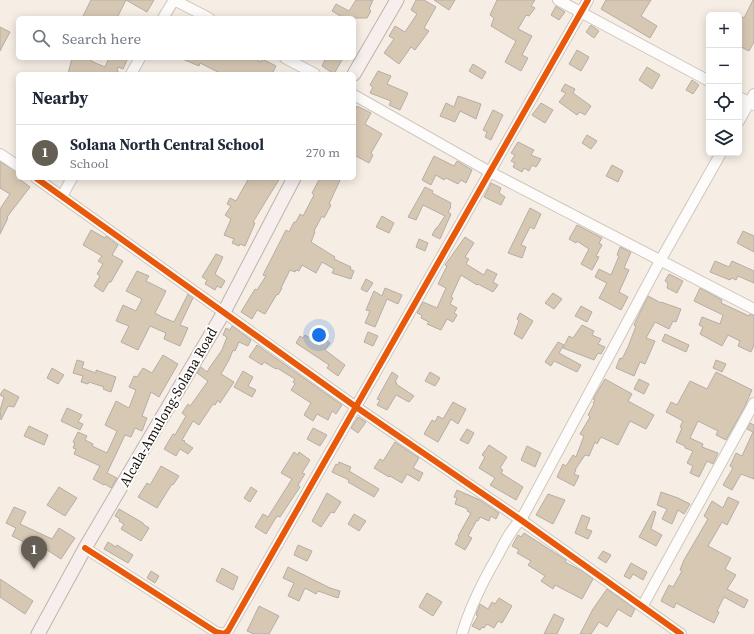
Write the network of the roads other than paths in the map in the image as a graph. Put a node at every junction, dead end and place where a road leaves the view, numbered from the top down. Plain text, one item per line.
1 (174, 0) edge
2 (397, 0) edge
3 (558, 0) edge
4 (588, 0) edge
5 (581, 13) junction
6 (164, 16) edge
7 (205, 16) edge
8 (139, 60) edge
9 (288, 60) edge
10 (132, 72) edge
11 (311, 72) edge
12 (355, 72) edge
13 (706, 79) edge
14 (356, 96) edge
15 (742, 98) edge
16 (752, 100) edge
17 (740, 120) edge
18 (0, 154) edge
19 (719, 156) edge
20 (16, 165) edge
21 (490, 172) junction
22 (39, 180) edge
23 (71, 180) edge
24 (293, 180) edge
25 (62, 196) junction
26 (660, 261) junction
27 (754, 309) edge
28 (224, 312) junction
29 (754, 403) edge
30 (356, 407) junction
31 (521, 520) junction
32 (85, 548) junction
33 (642, 605) junction
34 (38, 634) edge
35 (220, 634) edge
36 (462, 634) edge
37 (681, 634) edge

1 - 6 street
1 - 7 street
2 - 12 main road
3 - 5 street
4 - 5 street
5 - 13 street
5 - 21 street
8 - 10 street
9 - 11 street
14 - 21 street
15 - 16 street
16 - 17 street
18 - 20 street
19 - 26 street
21 - 26 street
21 - 30 street
22 - 25 street
23 - 25 street
24 - 28 main road, Alcala-Amulong-Solana Road
25 - 28 street
26 - 27 street
26 - 31 street
28 - 30 street
28 - 32 main road, Alcala-Amulong-Solana Road
29 - 33 street
30 - 31 street
30 - 35 street
31 - 33 street
31 - 36 street
32 - 34 main road, Alcala-Amulong-Solana Road
32 - 35 street
33 - 37 street

